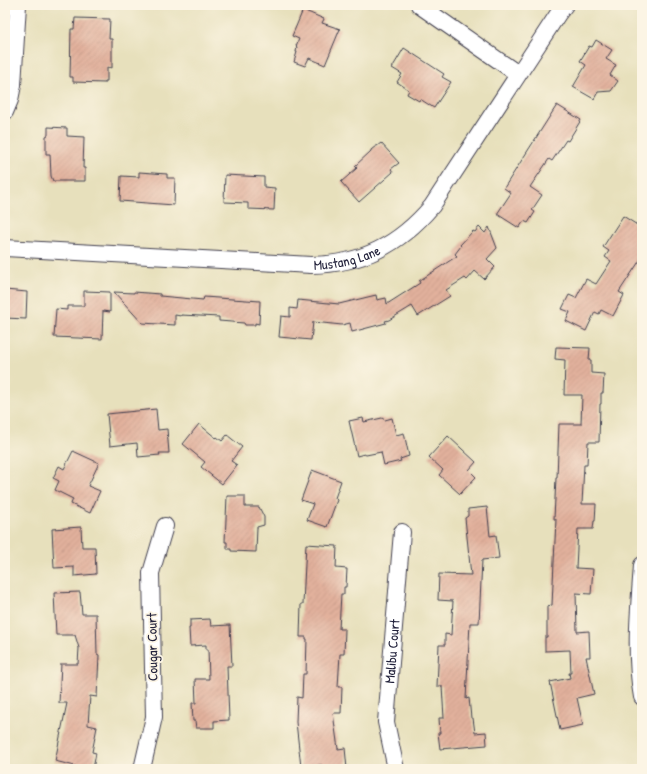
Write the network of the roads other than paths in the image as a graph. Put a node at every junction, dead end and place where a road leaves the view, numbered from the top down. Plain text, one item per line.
1 (18, 5) edge
2 (419, 5) edge
3 (565, 5) edge
4 (518, 74) junction
5 (5, 112) edge
6 (5, 248) edge
7 (165, 526) dead end
8 (402, 532) dead end
9 (642, 565) edge
10 (642, 697) edge
11 (142, 769) edge
12 (396, 769) edge

1 - 5 street
2 - 4 street
3 - 4 street, Mustang Lane
4 - 6 street, Mustang Lane
7 - 11 street, Cougar Court
8 - 12 street, Malibu Court
9 - 10 street

